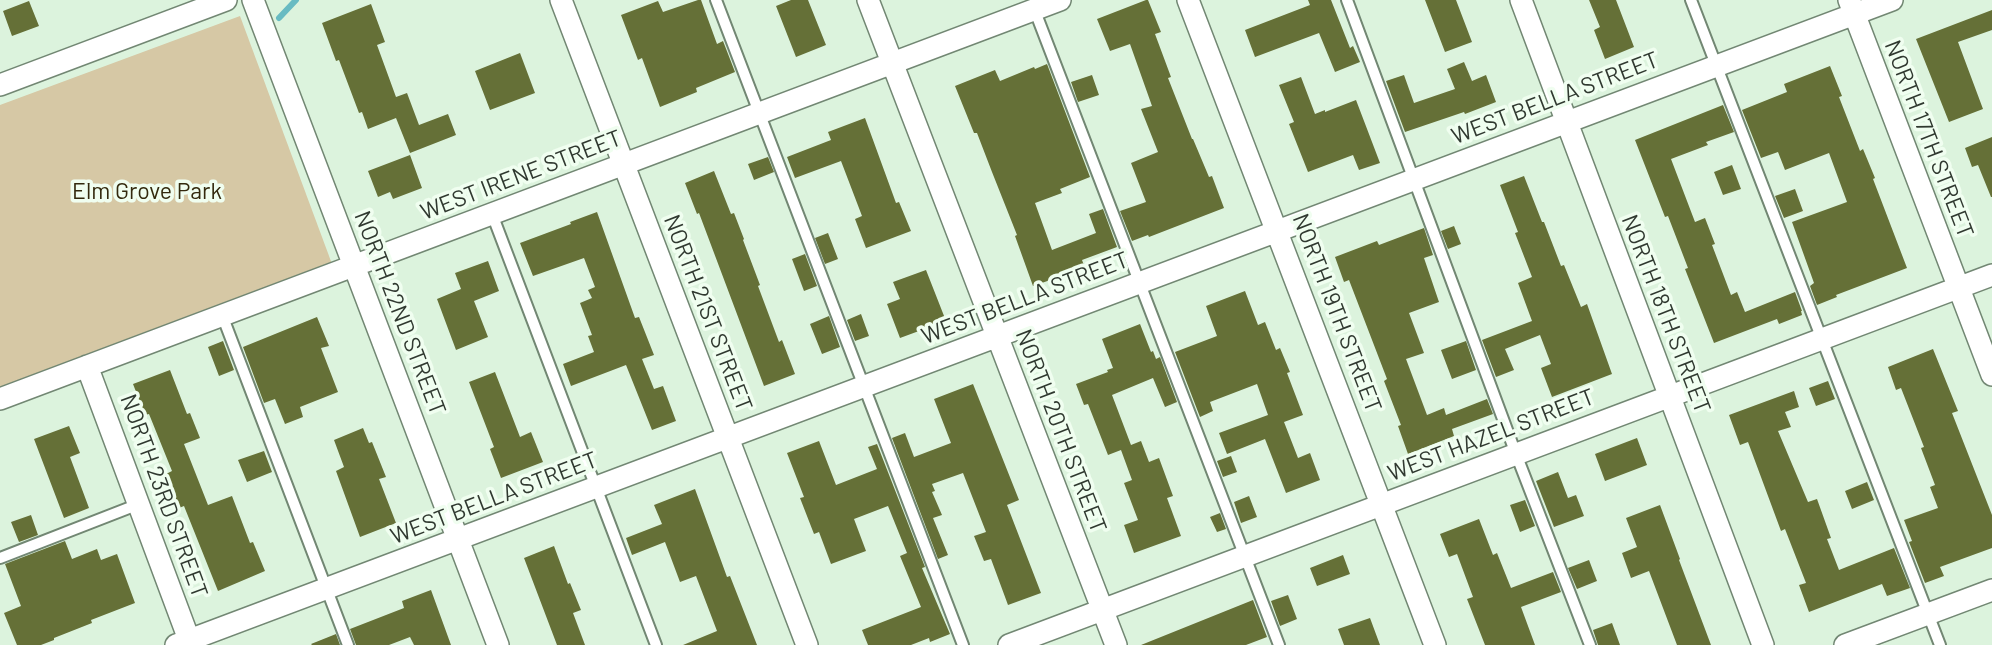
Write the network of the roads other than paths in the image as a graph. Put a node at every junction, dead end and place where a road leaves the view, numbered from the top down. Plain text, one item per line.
1 (226, 0) edge
2 (253, 0) edge
3 (561, 0) edge
4 (716, 0) edge
5 (868, 0) edge
6 (1060, 0) edge
7 (1188, 0) edge
8 (1347, 0) edge
9 (1521, 0) edge
10 (1692, 0) edge
11 (1892, 0) edge
12 (1033, 5) edge
13 (1851, 7) edge
14 (892, 64) junction
15 (1716, 66) junction
16 (0, 85) edge
17 (759, 113) junction
18 (1566, 122) junction
19 (624, 164) junction
20 (1413, 180) junction
21 (492, 214) junction
22 (1278, 231) junction
23 (354, 265) junction
24 (1992, 275) edge
25 (1140, 283) junction
26 (1958, 288) junction
27 (222, 315) junction
28 (997, 337) junction
29 (1822, 339) junction
30 (87, 366) junction
31 (1992, 375) edge
32 (864, 386) junction
33 (1668, 397) junction
34 (0, 399) edge
35 (728, 438) junction
36 (1516, 454) junction
37 (596, 487) junction
38 (139, 504) junction
39 (1382, 504) junction
40 (458, 539) junction
41 (1244, 556) junction
42 (0, 558) edge
43 (326, 589) junction
44 (1992, 590) edge
45 (1102, 610) junction
46 (1928, 614) junction
47 (186, 643) edge
48 (348, 645) edge
49 (498, 645) edge
50 (656, 645) edge
51 (807, 645) edge
52 (963, 645) edge
53 (1009, 645) edge
54 (1116, 645) edge
55 (1279, 645) edge
56 (1435, 645) edge
57 (1590, 645) edge
58 (1763, 645) edge
59 (1845, 645) edge
60 (1940, 645) edge

1 - 16 street
2 - 23 street, NORTH 22ND STREET
3 - 19 street, NORTH 21ST STREET
4 - 17 lane
5 - 14 street, NORTH 20TH STREET
6 - 12 street, WEST IRENE STREET
7 - 22 street, NORTH 19TH STREET
8 - 20 lane
9 - 18 street, NORTH 18TH STREET
10 - 15 lane
11 - 13 street, WEST BELLA STREET
12 - 14 street, WEST IRENE STREET
12 - 25 lane
13 - 15 street, WEST BELLA STREET
13 - 26 street, NORTH 17TH STREET
14 - 17 street, WEST IRENE STREET
14 - 28 street, NORTH 20TH STREET
15 - 18 street, WEST BELLA STREET
15 - 29 lane
17 - 19 street, WEST IRENE STREET
17 - 32 lane
18 - 20 street, WEST BELLA STREET
18 - 33 street, NORTH 18TH STREET
19 - 21 street, WEST IRENE STREET
19 - 35 street, NORTH 21ST STREET
20 - 22 street, WEST BELLA STREET
20 - 36 lane
21 - 23 street, WEST IRENE STREET
21 - 37 lane
22 - 25 street, WEST BELLA STREET
22 - 39 street, NORTH 19TH STREET
23 - 27 street, WEST IRENE STREET
23 - 40 street, NORTH 22ND STREET
24 - 26 street, WEST HAZEL STREET
25 - 28 street, WEST BELLA STREET
25 - 41 lane
26 - 29 street, WEST HAZEL STREET
26 - 31 street, NORTH 17TH STREET
27 - 30 street, WEST IRENE STREET
27 - 43 lane
28 - 32 street, WEST BELLA STREET
28 - 45 street, NORTH 20TH STREET
29 - 33 street, WEST HAZEL STREET
29 - 46 lane
30 - 34 street, WEST IRENE STREET
30 - 38 street, NORTH 23RD STREET
32 - 35 street, WEST BELLA STREET
32 - 52 lane
33 - 36 street, WEST HAZEL STREET
33 - 58 street, NORTH 18TH STREET
35 - 37 street, WEST BELLA STREET
35 - 51 street, NORTH 21ST STREET
36 - 39 street, WEST HAZEL STREET
36 - 57 lane
37 - 40 street, WEST BELLA STREET
37 - 50 lane
38 - 42 lane
38 - 47 street, NORTH 23RD STREET
39 - 41 street, WEST HAZEL STREET
39 - 56 street, NORTH 19TH STREET
40 - 43 street, WEST BELLA STREET
40 - 49 street, NORTH 22ND STREET
41 - 45 street, WEST HAZEL STREET
41 - 55 lane
43 - 47 street, WEST BELLA STREET
43 - 48 lane
44 - 46 street
45 - 53 street, WEST HAZEL STREET
45 - 54 street, NORTH 20TH STREET
46 - 59 street
46 - 60 lane

